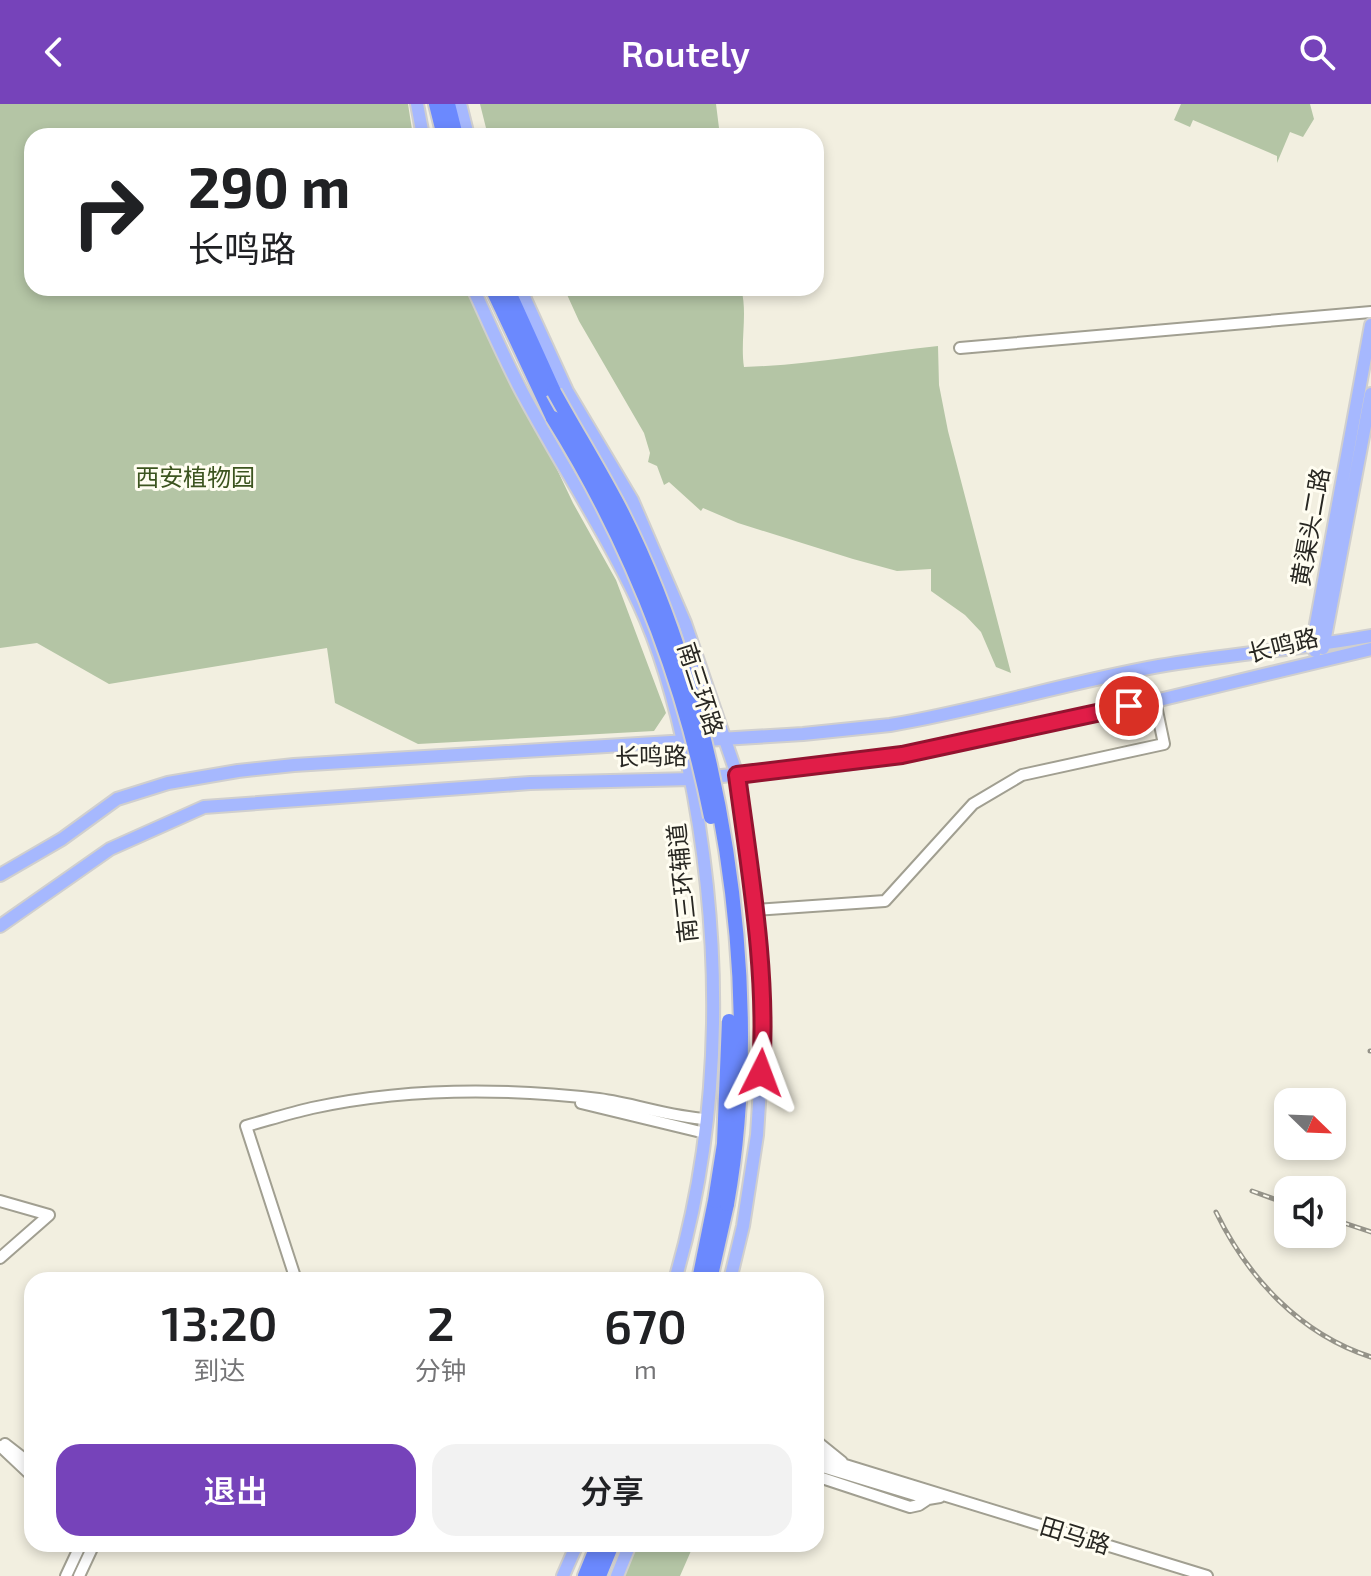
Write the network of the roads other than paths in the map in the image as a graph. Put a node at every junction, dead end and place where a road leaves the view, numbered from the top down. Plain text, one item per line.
1 (417, 104) edge
2 (436, 104) edge
3 (448, 104) edge
4 (460, 104) edge
5 (422, 128) edge
6 (442, 128) edge
7 (454, 128) edge
8 (466, 128) edge
9 (477, 296) edge
10 (496, 296) edge
11 (511, 296) edge
12 (524, 296) edge
13 (1371, 312) edge
14 (1371, 325) edge
15 (960, 348) dead end
16 (1371, 394) edge
17 (1371, 636) edge
18 (1318, 645) junction
19 (1371, 649) edge
20 (1320, 659) junction
21 (1155, 701) junction
22 (726, 737) junction
23 (683, 742) junction
24 (737, 775) junction
25 (691, 779) junction
26 (0, 875) edge
27 (754, 910) junction
28 (0, 926) edge
29 (560, 1097) junction
30 (707, 1119) junction
31 (705, 1133) junction
32 (0, 1201) edge
33 (721, 1202) junction
34 (0, 1258) edge
35 (293, 1272) edge
36 (677, 1272) edge
37 (701, 1272) edge
38 (711, 1272) edge
39 (732, 1272) edge
40 (0, 1440) edge
41 (0, 1446) edge
42 (824, 1448) edge
43 (824, 1458) edge
44 (24, 1459) edge
45 (843, 1464) junction
46 (824, 1467) edge
47 (24, 1468) edge
48 (824, 1479) edge
49 (942, 1496) junction
50 (928, 1499) junction
51 (77, 1552) edge
52 (90, 1552) edge
53 (574, 1552) edge
54 (595, 1552) edge
55 (609, 1552) edge
56 (627, 1552) edge
57 (66, 1576) edge
58 (79, 1576) edge
59 (563, 1576) edge
60 (585, 1576) edge
61 (599, 1576) edge
62 (617, 1576) edge
63 (1207, 1576) edge

1 - 5 main road
2 - 6 highway
3 - 7 highway
4 - 8 main road
9 - 23 main road, 南三环辅道
10 - 33 highway, 南三环路, bridge
11 - 33 highway, 南三环路, bridge
12 - 22 main road
13 - 15 street
14 - 18 main road, 黄渠头二路
16 - 18 main road, 黄渠头二路
17 - 18 main road, 长鸣路
18 - 20 main road
18 - 22 main road, 长鸣路
19 - 20 main road, 长鸣路
20 - 21 main road, 长鸣路
21 - 24 main road, 长鸣路
21 - 27 street
22 - 23 main road, 长鸣路
22 - 24 main road
23 - 25 main road, 南三环辅道
23 - 26 main road, 长鸣路
24 - 25 main road, 长鸣路
24 - 27 main road
25 - 28 main road, 长鸣路
25 - 30 main road, 南三环辅道
27 - 39 main road
29 - 30 street
29 - 31 street
29 - 35 street
30 - 31 main road, 南三环辅道
31 - 36 main road, 南三环辅道
32 - 34 street
33 - 37 highway, 南三环路
33 - 38 highway, 南三环路
40 - 44 street
41 - 47 street
42 - 45 street
43 - 45 street, 田马路
45 - 49 street, 田马路
46 - 50 street, 田马路
48 - 50 street
49 - 50 street, 田马路
49 - 63 street, 田马路
51 - 57 street
52 - 58 street
53 - 59 main road
54 - 60 highway
55 - 61 highway
56 - 62 main road

